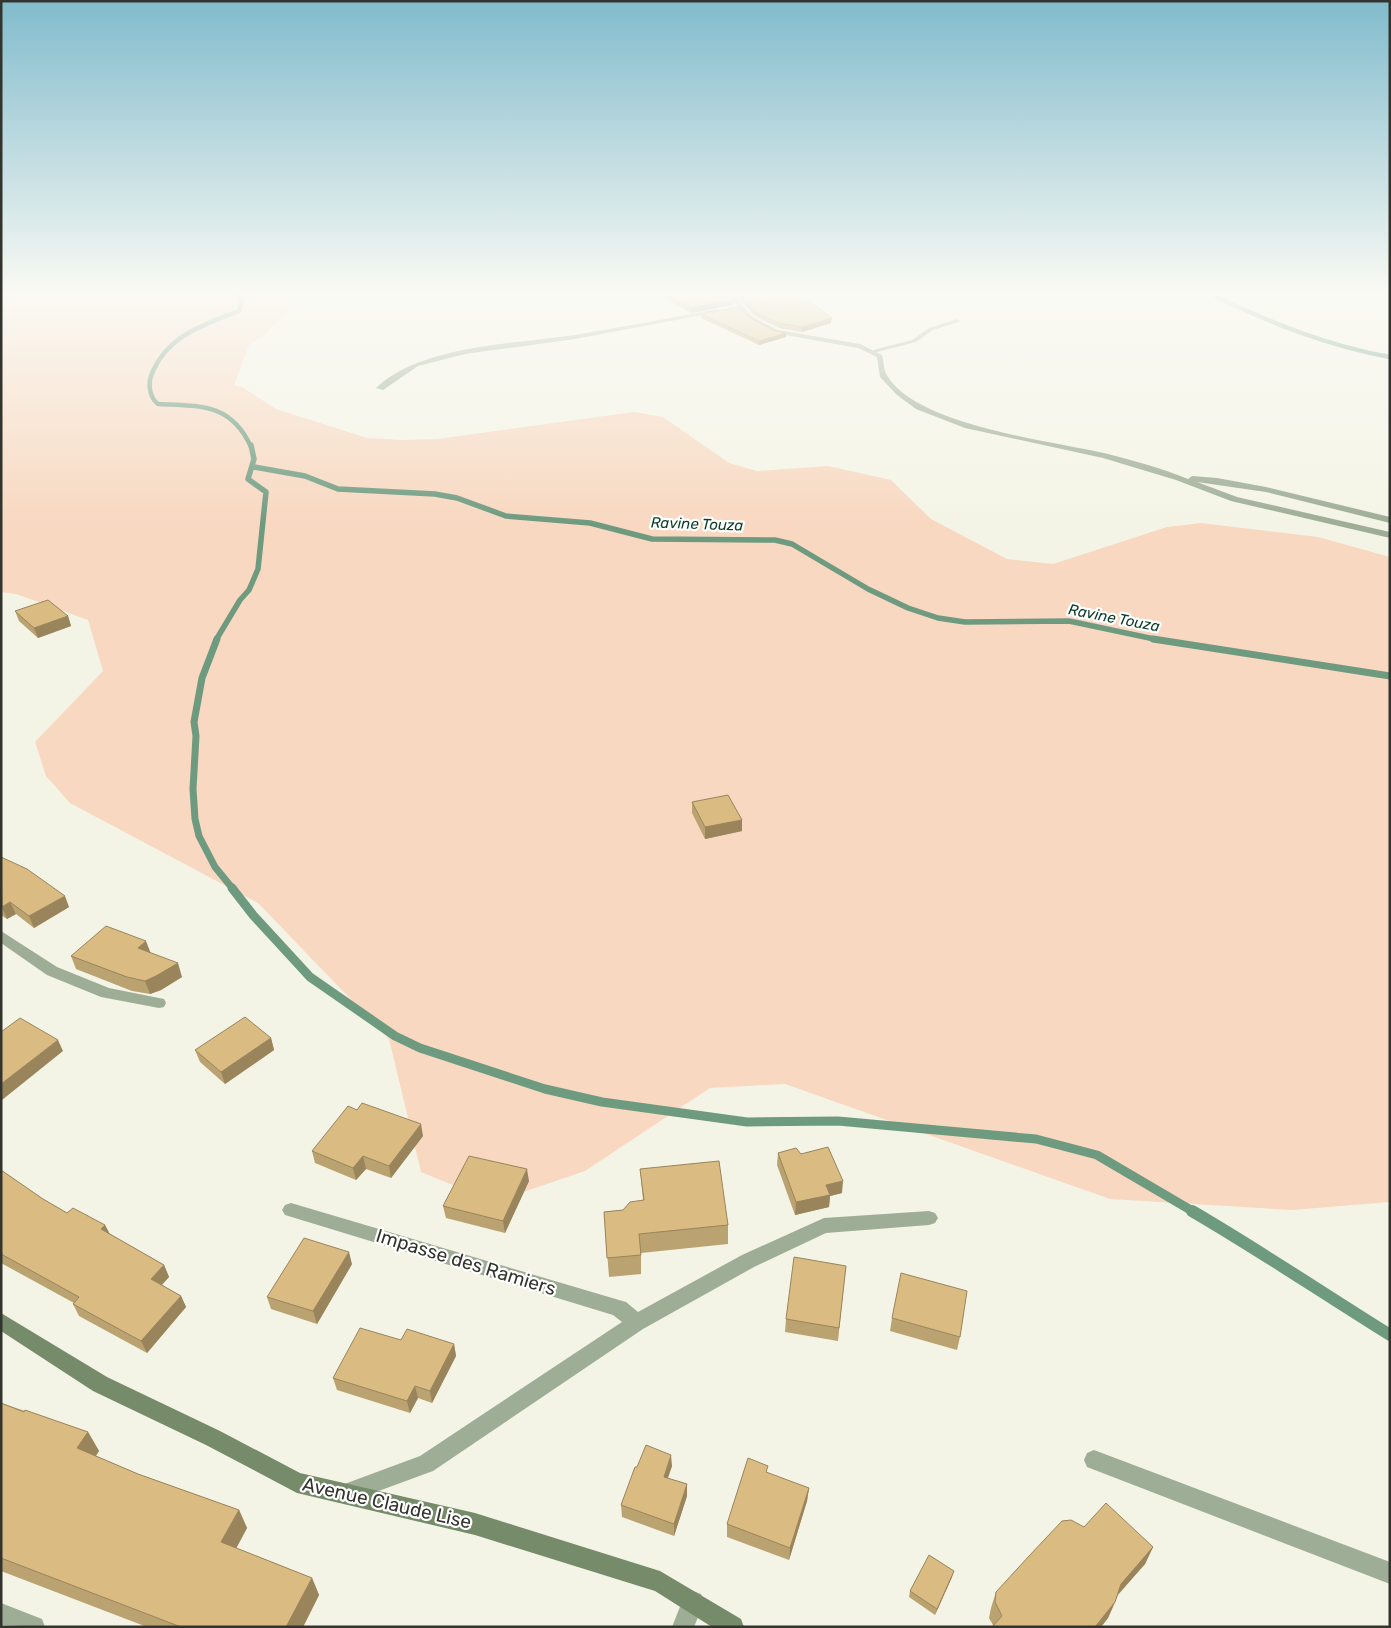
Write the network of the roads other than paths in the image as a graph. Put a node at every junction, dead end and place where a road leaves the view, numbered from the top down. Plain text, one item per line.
1 (405, 372) edge
2 (882, 372) edge
3 (380, 388) dead end
4 (1179, 478) junction
5 (1390, 520) edge
6 (1390, 536) edge
7 (1, 936) edge
8 (159, 1004) dead end
9 (291, 1210) dead end
10 (929, 1218) dead end
11 (1, 1320) edge
12 (636, 1323) junction
13 (1094, 1460) dead end
14 (346, 1493) junction
15 (1390, 1573) edge
16 (693, 1602) junction
17 (1, 1614) edge
18 (34, 1627) edge
19 (683, 1627) edge
20 (733, 1627) edge

1 - 3 street
2 - 4 street
4 - 5 street
4 - 6 street
7 - 8 street
9 - 12 street, Impasse des Ramiers
10 - 12 street
11 - 14 street, Avenue Claude Lise
12 - 14 street
13 - 15 street
14 - 16 street, Avenue Claude Lise
16 - 19 street
16 - 20 street, Avenue Claude Lise
17 - 18 street

